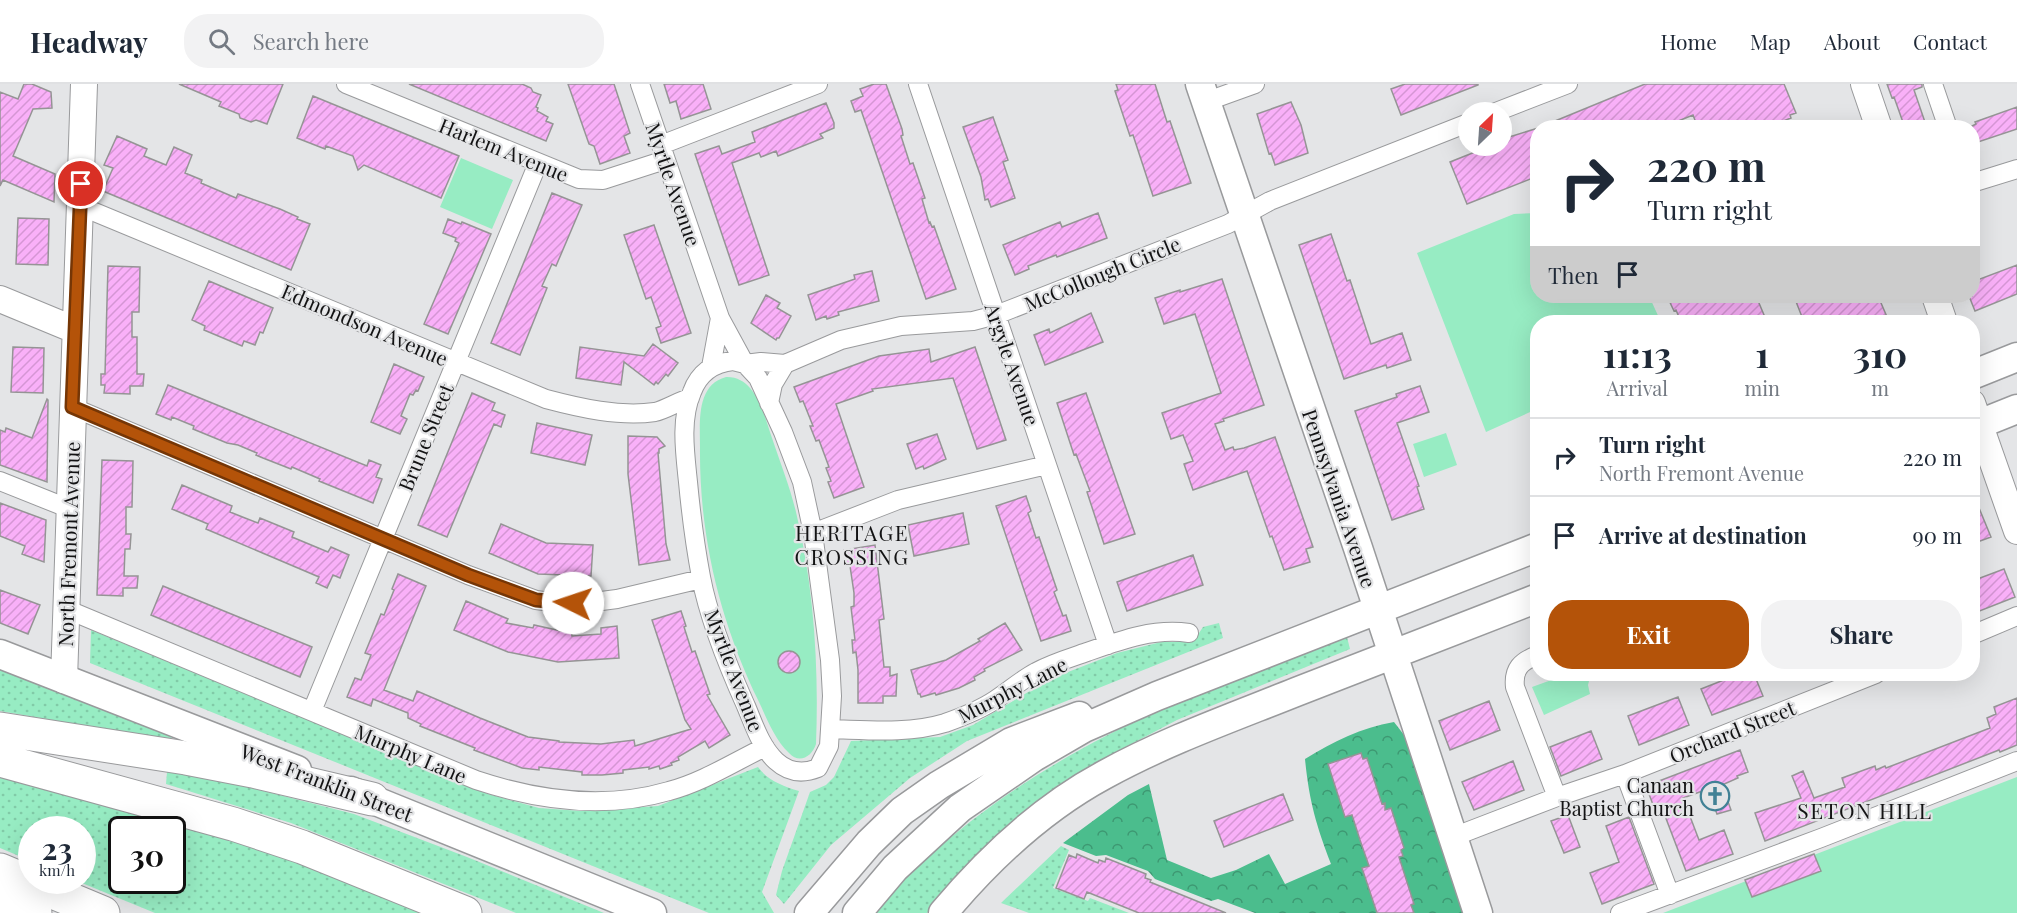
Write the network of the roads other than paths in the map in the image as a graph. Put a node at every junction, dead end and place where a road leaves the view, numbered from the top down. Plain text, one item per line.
1 (84, 84) edge
2 (346, 84) edge
3 (640, 84) edge
4 (818, 84) edge
5 (918, 84) edge
6 (1255, 84) edge
7 (1568, 84) edge
8 (1864, 84) edge
9 (1933, 84) edge
10 (1202, 93) edge
11 (1512, 106) edge
12 (1876, 120) edge
13 (1945, 120) edge
14 (1458, 127) edge
15 (663, 152) junction
16 (538, 163) junction
17 (2017, 169) edge
18 (1980, 181) edge
19 (80, 206) junction
20 (1244, 215) junction
21 (0, 299) edge
22 (996, 315) junction
23 (720, 318) junction
24 (75, 330) junction
25 (2017, 357) edge
26 (456, 362) junction
27 (745, 364) junction
28 (785, 364) junction
29 (711, 367) junction
30 (1980, 372) edge
31 (690, 398) junction
32 (769, 403) junction
33 (72, 407) junction
34 (2017, 409) edge
35 (657, 411) junction
36 (1980, 417) edge
37 (685, 423) junction
38 (1980, 431) edge
39 (1047, 465) junction
40 (0, 481) edge
41 (70, 509) junction
42 (2017, 531) edge
43 (813, 533) junction
44 (383, 539) junction
45 (1530, 550) edge
46 (701, 579) junction
47 (1530, 601) edge
48 (66, 609) junction
49 (1378, 610) junction
50 (2017, 616) edge
51 (1980, 631) edge
52 (1189, 633) dead end
53 (1108, 645) junction
54 (0, 654) edge
55 (1393, 655) junction
56 (1530, 659) edge
57 (64, 680) junction
58 (1858, 681) edge
59 (1157, 696) junction
60 (312, 711) junction
61 (0, 729) edge
62 (831, 729) junction
63 (765, 747) junction
64 (0, 760) edge
65 (2017, 761) edge
66 (1625, 774) junction
67 (1557, 797) junction
68 (372, 799) junction
69 (1453, 837) junction
70 (0, 870) edge
71 (1670, 895) junction
72 (0, 896) edge
73 (35, 913) edge
74 (104, 913) edge
75 (465, 913) edge
76 (652, 913) edge
77 (809, 913) edge
78 (857, 913) edge
79 (943, 913) edge
80 (1478, 913) edge
81 (1620, 913) edge

1 - 19 main road, North Fremont Avenue
2 - 16 street, Harlem Avenue
3 - 15 street, Myrtle Avenue
4 - 15 street, Harlem Avenue
5 - 22 street, Argyle Avenue
6 - 10 street
7 - 11 street
8 - 12 main road
9 - 13 street
10 - 20 main road, Pennsylvania Avenue
14 - 20 street, McCollough Circle
15 - 16 street, Harlem Avenue
15 - 23 street, Myrtle Avenue
16 - 26 street, Brune Street
17 - 18 street
19 - 24 main road, North Fremont Avenue
19 - 26 street, Edmondson Avenue
20 - 22 street, McCollough Circle
20 - 49 main road, Pennsylvania Avenue
21 - 24 main road
22 - 28 street, McCollough Circle
22 - 39 street, Argyle Avenue
23 - 27 street, Myrtle Avenue
23 - 29 street, Myrtle Avenue
24 - 33 main road, North Fremont Avenue
25 - 30 main road
26 - 35 street, Edmondson Avenue
26 - 44 street, Brune Street
27 - 28 street, McCollough Circle
27 - 29 street
27 - 32 street, Myrtle Avenue
28 - 32 street
29 - 31 street, Myrtle Avenue
31 - 35 street
31 - 37 street, Myrtle Avenue
32 - 43 street, Myrtle Avenue
33 - 41 main road, North Fremont Avenue
33 - 44 street
34 - 36 main road
35 - 37 street
37 - 46 street, Myrtle Avenue
38 - 42 main road
39 - 43 street
39 - 53 street, Argyle Avenue
40 - 41 street
41 - 48 main road, North Fremont Avenue
43 - 62 street, Myrtle Avenue
44 - 46 street
44 - 60 street, Brune Street
45 - 49 main road
46 - 63 street, Myrtle Avenue
47 - 55 main road
48 - 57 main road, North Fremont Avenue
48 - 60 street, Murphy Lane
49 - 55 main road, Pennsylvania Avenue
49 - 59 main road
50 - 51 street
52 - 53 street, Murphy Lane
53 - 62 street, Murphy Lane
54 - 57 main road, West Franklin Street
55 - 69 main road, Pennsylvania Avenue
55 - 79 main road
56 - 67 street
57 - 68 main road, West Franklin Street
58 - 66 street, Orchard Street
59 - 77 main road
59 - 78 main road
60 - 63 street, Murphy Lane
61 - 68 highway
62 - 63 street, Myrtle Avenue
64 - 75 highway
65 - 71 street
66 - 67 street, Orchard Street
66 - 71 street
67 - 69 street, Orchard Street
68 - 76 main road, West Franklin Street
69 - 80 main road, Pennsylvania Avenue
70 - 74 highway
71 - 81 street
72 - 73 highway

